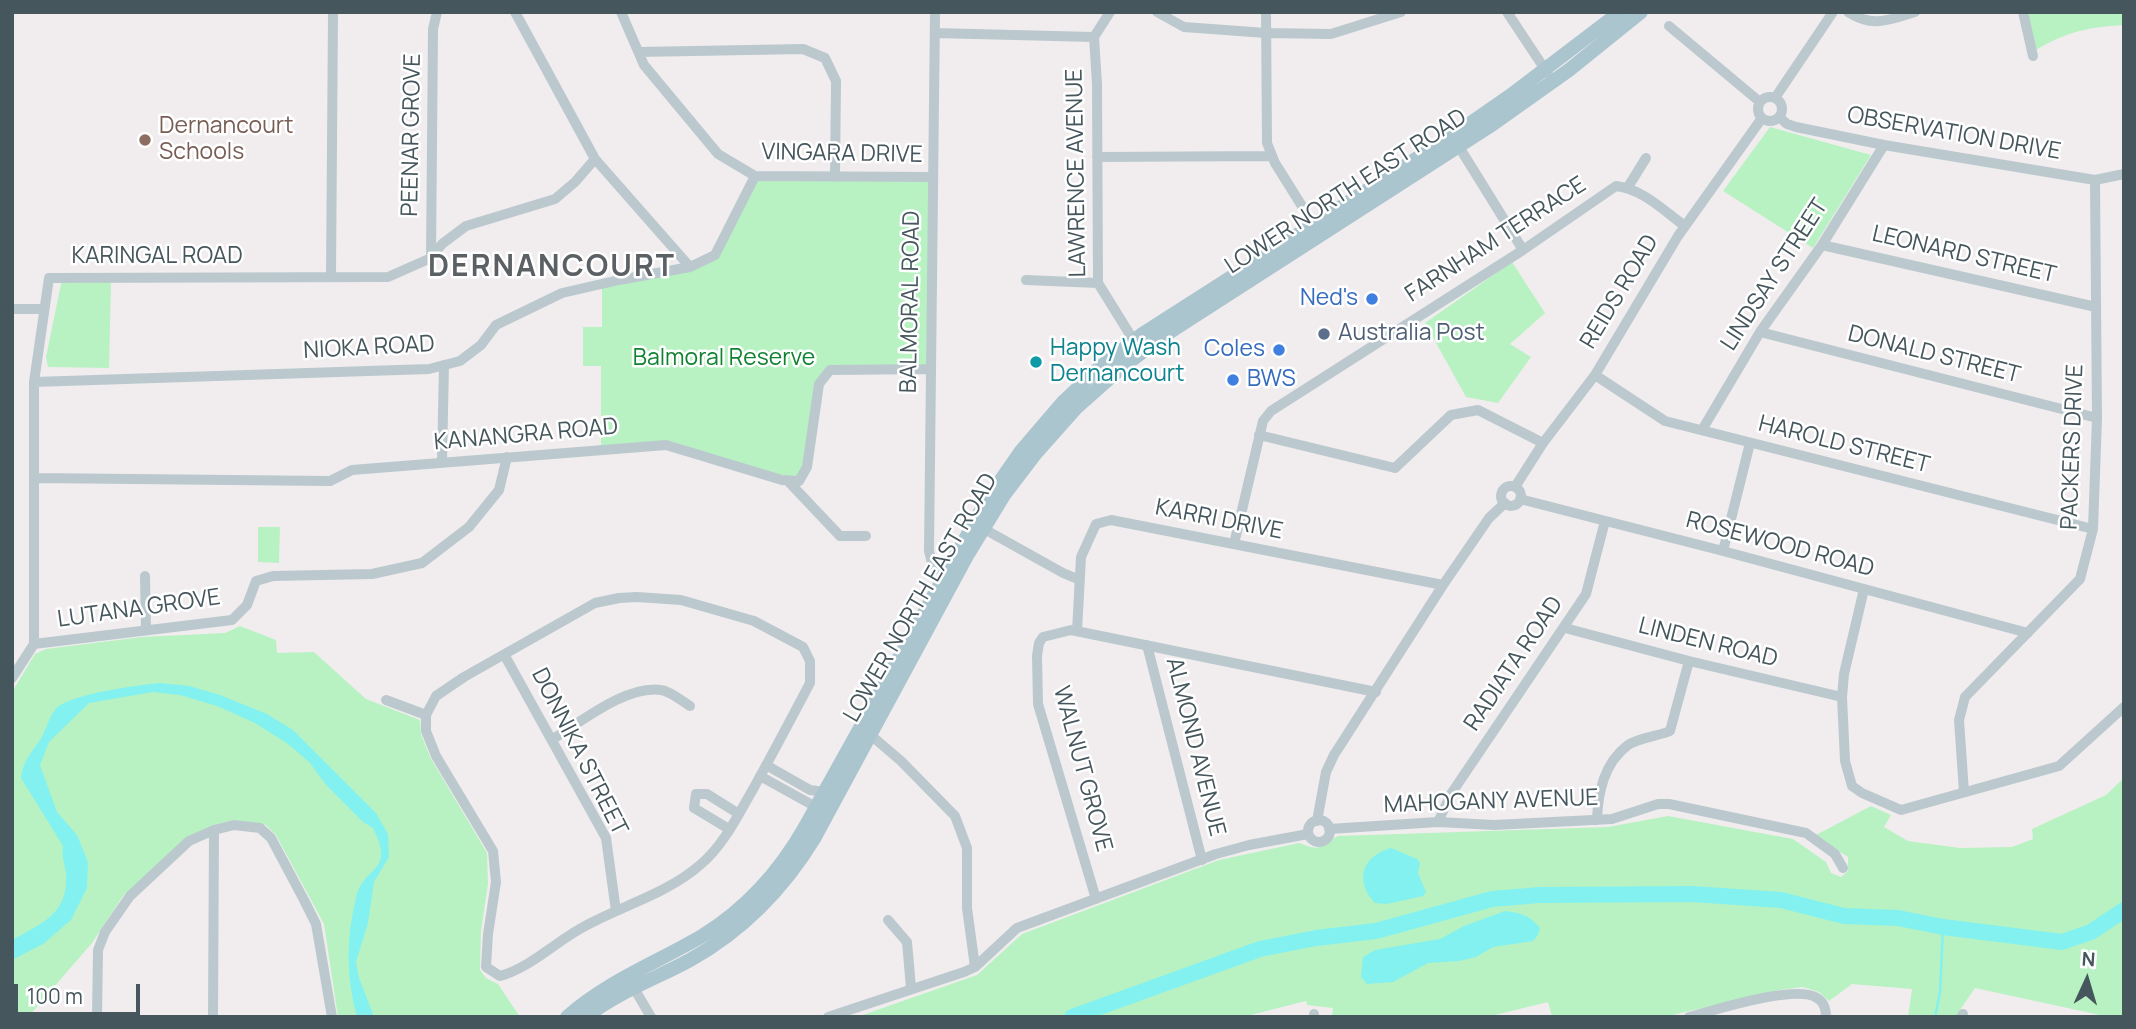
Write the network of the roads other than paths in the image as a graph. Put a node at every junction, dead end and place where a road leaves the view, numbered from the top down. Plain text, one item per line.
1 (334, 12) edge
2 (437, 12) edge
3 (515, 12) edge
4 (621, 12) edge
5 (935, 12) edge
6 (1110, 12) edge
7 (1157, 12) edge
8 (1266, 12) edge
9 (1401, 12) edge
10 (1507, 12) edge
11 (1620, 12) edge
12 (1641, 12) edge
13 (1833, 12) edge
14 (1848, 12) edge
15 (1915, 12) edge
16 (2023, 12) edge
17 (1669, 26) dead end
18 (935, 33) junction
19 (1266, 33) junction
20 (1094, 37) junction
21 (639, 52) junction
22 (2033, 57) dead end
23 (1549, 75) junction
24 (1775, 98) junction
25 (1760, 102) junction
26 (1779, 117) junction
27 (1762, 118) junction
28 (1455, 141) junction
29 (1884, 145) junction
30 (1272, 156) junction
31 (1097, 157) junction
32 (1646, 158) dead end
33 (595, 159) junction
34 (2124, 174) edge
35 (755, 176) junction
36 (835, 177) junction
37 (933, 177) junction
38 (2095, 180) junction
39 (1628, 187) junction
40 (1685, 226) junction
41 (1317, 230) junction
42 (1822, 245) junction
43 (1522, 250) junction
44 (431, 258) junction
45 (690, 267) junction
46 (331, 277) junction
47 (1026, 280) dead end
48 (1098, 283) junction
49 (2096, 307) junction
50 (12, 309) edge
51 (44, 309) junction
52 (1760, 332) junction
53 (1134, 341) junction
54 (444, 365) junction
55 (931, 369) junction
56 (1595, 375) junction
57 (34, 382) junction
58 (2097, 418) junction
59 (1702, 430) junction
60 (1259, 435) junction
61 (1544, 443) junction
62 (1750, 443) junction
63 (507, 457) junction
64 (442, 463) junction
65 (34, 478) junction
66 (787, 480) junction
67 (1515, 487) junction
68 (1520, 499) junction
69 (1505, 503) junction
70 (1605, 521) junction
71 (979, 526) junction
72 (2093, 530) junction
73 (866, 536) dead end
74 (1234, 544) junction
75 (1723, 551) junction
76 (145, 576) dead end
77 (948, 579) junction
78 (1080, 580) junction
79 (1443, 585) junction
80 (1864, 589) junction
81 (1565, 628) junction
82 (146, 630) junction
83 (1074, 630) junction
84 (2028, 633) junction
85 (34, 644) junction
86 (1147, 645) junction
87 (505, 656) junction
88 (1689, 661) junction
89 (12, 678) edge
90 (1376, 692) junction
91 (1842, 698) junction
92 (386, 700) dead end
93 (690, 706) dead end
94 (2124, 707) edge
95 (426, 715) junction
96 (865, 730) junction
97 (553, 739) junction
98 (763, 771) junction
99 (1964, 792) junction
100 (828, 798) junction
101 (816, 807) junction
102 (739, 814) junction
103 (1597, 820) junction
104 (1317, 821) junction
105 (1438, 822) junction
106 (729, 829) junction
107 (1329, 829) junction
108 (215, 830) junction
109 (1308, 834) junction
110 (1202, 860) junction
111 (1843, 868) dead end
112 (1096, 899) junction
113 (616, 911) junction
114 (888, 920) dead end
115 (975, 967) junction
116 (630, 980) junction
117 (912, 988) junction
118 (1715, 1013) edge
119 (97, 1017) edge
120 (213, 1017) edge
121 (332, 1017) edge
122 (567, 1017) edge
123 (586, 1017) edge
124 (651, 1017) edge
125 (828, 1017) edge
126 (1689, 1017) edge
127 (1826, 1017) edge

1 - 46 street
2 - 44 street, PEENAR GROVE
3 - 33 street
4 - 21 street, VINGARA DRIVE
5 - 18 street, BALMORAL ROAD
6 - 20 street
7 - 19 street
8 - 19 street
9 - 19 street
10 - 23 street
11 - 23 main road, LOWER NORTH EAST ROAD
12 - 23 main road, LOWER NORTH EAST ROAD
13 - 24 street
14 - 15 street
16 - 22 street
17 - 25 street
18 - 20 street
18 - 37 street, BALMORAL ROAD
19 - 30 street
20 - 31 street, LAWRENCE AVENUE
21 - 35 street, VINGARA DRIVE
21 - 36 street
23 - 28 main road, LOWER NORTH EAST ROAD
24 - 25 street
24 - 26 street
25 - 27 street
26 - 27 street
26 - 29 street, OBSERVATION DRIVE
27 - 40 street, REIDS ROAD
28 - 41 main road, LOWER NORTH EAST ROAD
28 - 43 street
29 - 38 street, OBSERVATION DRIVE
29 - 42 street, LINDSAY STREET
30 - 31 street
30 - 41 street
31 - 48 street, LAWRENCE AVENUE
32 - 39 street
33 - 44 street, KARINGAL ROAD
33 - 45 street
34 - 38 street, OBSERVATION DRIVE
35 - 36 street, VINGARA DRIVE
35 - 45 street, NIOKA ROAD
36 - 37 street, VINGARA DRIVE
37 - 55 street, BALMORAL ROAD
38 - 49 street, PACKERS DRIVE
39 - 40 street
39 - 43 street, FARNHAM TERRACE
40 - 56 street, REIDS ROAD
41 - 53 main road, LOWER NORTH EAST ROAD
41 - 71 main road, LOWER NORTH EAST ROAD
42 - 49 street, LEONARD STREET
42 - 52 street, LINDSAY STREET
43 - 60 street, FARNHAM TERRACE
44 - 46 street, KARINGAL ROAD
45 - 54 street, NIOKA ROAD
46 - 51 street, KARINGAL ROAD
47 - 48 street
48 - 53 street, LAWRENCE AVENUE
49 - 58 street, PACKERS DRIVE
50 - 51 street
51 - 57 street, KARINGAL ROAD
52 - 58 street, DONALD STREET
52 - 59 street, LINDSAY STREET
53 - 71 main road, LOWER NORTH EAST ROAD
54 - 57 street, NIOKA ROAD
54 - 64 street
55 - 66 street
55 - 77 street, BALMORAL ROAD
56 - 59 street, HAROLD STREET
56 - 61 street, REIDS ROAD
57 - 65 street, KARINGAL ROAD
58 - 72 street, PACKERS DRIVE
59 - 62 street, HAROLD STREET
60 - 61 street
60 - 74 street, FARNHAM TERRACE
61 - 67 street, REIDS ROAD
62 - 72 street, HAROLD STREET
62 - 75 street
63 - 64 street, KANANGRA ROAD
63 - 66 street, KANANGRA ROAD
63 - 82 street, LUTANA GROVE
64 - 65 street, KANANGRA ROAD
65 - 85 street, KARINGAL ROAD
66 - 73 street
67 - 68 street
67 - 69 street
68 - 69 street
68 - 70 street, ROSEWOOD ROAD
69 - 79 street
70 - 75 street, ROSEWOOD ROAD
70 - 81 street, RADIATA ROAD
71 - 77 main road, LOWER NORTH EAST ROAD
71 - 78 street
72 - 84 street, PACKERS DRIVE
74 - 78 street, KARRI DRIVE
74 - 79 street, KARRI DRIVE
75 - 80 street, ROSEWOOD ROAD
76 - 82 street
77 - 96 main road, LOWER NORTH EAST ROAD
78 - 83 street, KARRI DRIVE
79 - 90 street
80 - 84 street, ROSEWOOD ROAD
80 - 91 street
81 - 88 street, LINDEN ROAD
81 - 105 street, RADIATA ROAD
82 - 85 street, LUTANA GROVE
83 - 86 street
83 - 112 street, WALNUT GROVE
84 - 99 street, PACKERS DRIVE
85 - 89 street
86 - 90 street
86 - 110 street, ALMOND AVENUE
87 - 95 street
87 - 97 street, DONNIKA STREET
87 - 98 street
88 - 91 street, LINDEN ROAD
88 - 103 street
90 - 104 street
91 - 99 street
92 - 95 street
93 - 97 street
94 - 99 street
95 - 113 street
96 - 100 main road, LOWER NORTH EAST ROAD
96 - 115 street
97 - 113 street, DONNIKA STREET
98 - 100 street
98 - 101 street
98 - 102 street
100 - 101 main road, LOWER NORTH EAST ROAD
100 - 116 main road, LOWER NORTH EAST ROAD
101 - 116 main road, LOWER NORTH EAST ROAD
102 - 106 street
102 - 106 street
103 - 105 street, MAHOGANY AVENUE
103 - 111 street, MAHOGANY AVENUE
104 - 107 street
104 - 109 street
105 - 107 street, MAHOGANY AVENUE
106 - 113 street
107 - 109 street
108 - 119 street
108 - 120 street
108 - 121 street
109 - 110 street
110 - 112 street
112 - 115 street
114 - 117 street
115 - 117 street
116 - 122 main road, LOWER NORTH EAST ROAD
116 - 123 main road, LOWER NORTH EAST ROAD
116 - 124 street
117 - 125 street
118 - 126 street
118 - 127 street

